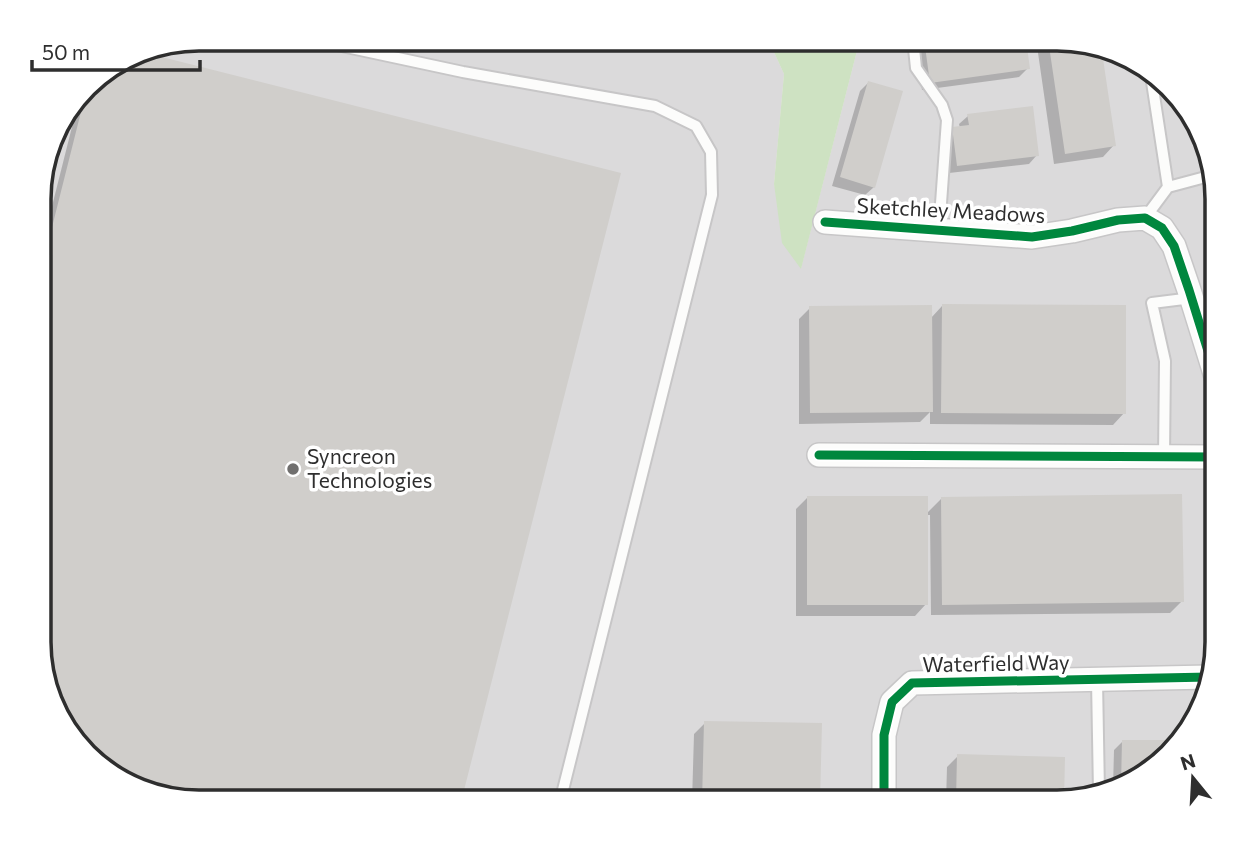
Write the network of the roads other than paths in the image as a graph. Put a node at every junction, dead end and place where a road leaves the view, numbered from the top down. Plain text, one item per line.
1 (368, 51) edge
2 (914, 51) edge
3 (1152, 85) edge
4 (1203, 178) edge
5 (1168, 187) junction
6 (1145, 218) junction
7 (825, 222) dead end
8 (939, 231) junction
9 (1192, 298) junction
10 (1205, 341) edge
11 (819, 455) dead end
12 (1164, 457) junction
13 (1205, 457) edge
14 (1200, 677) edge
15 (1097, 680) junction
16 (1099, 784) edge
17 (563, 790) edge
18 (884, 790) edge

1 - 17 lane
2 - 8 lane
3 - 5 lane
4 - 5 lane
5 - 6 lane
6 - 8 street, Sketchley Meadows
6 - 9 street
7 - 8 street, Sketchley Meadows
9 - 10 street
9 - 12 lane
11 - 12 street
12 - 13 street
14 - 15 street, Waterfield Way
15 - 16 lane
15 - 18 street, Waterfield Way

